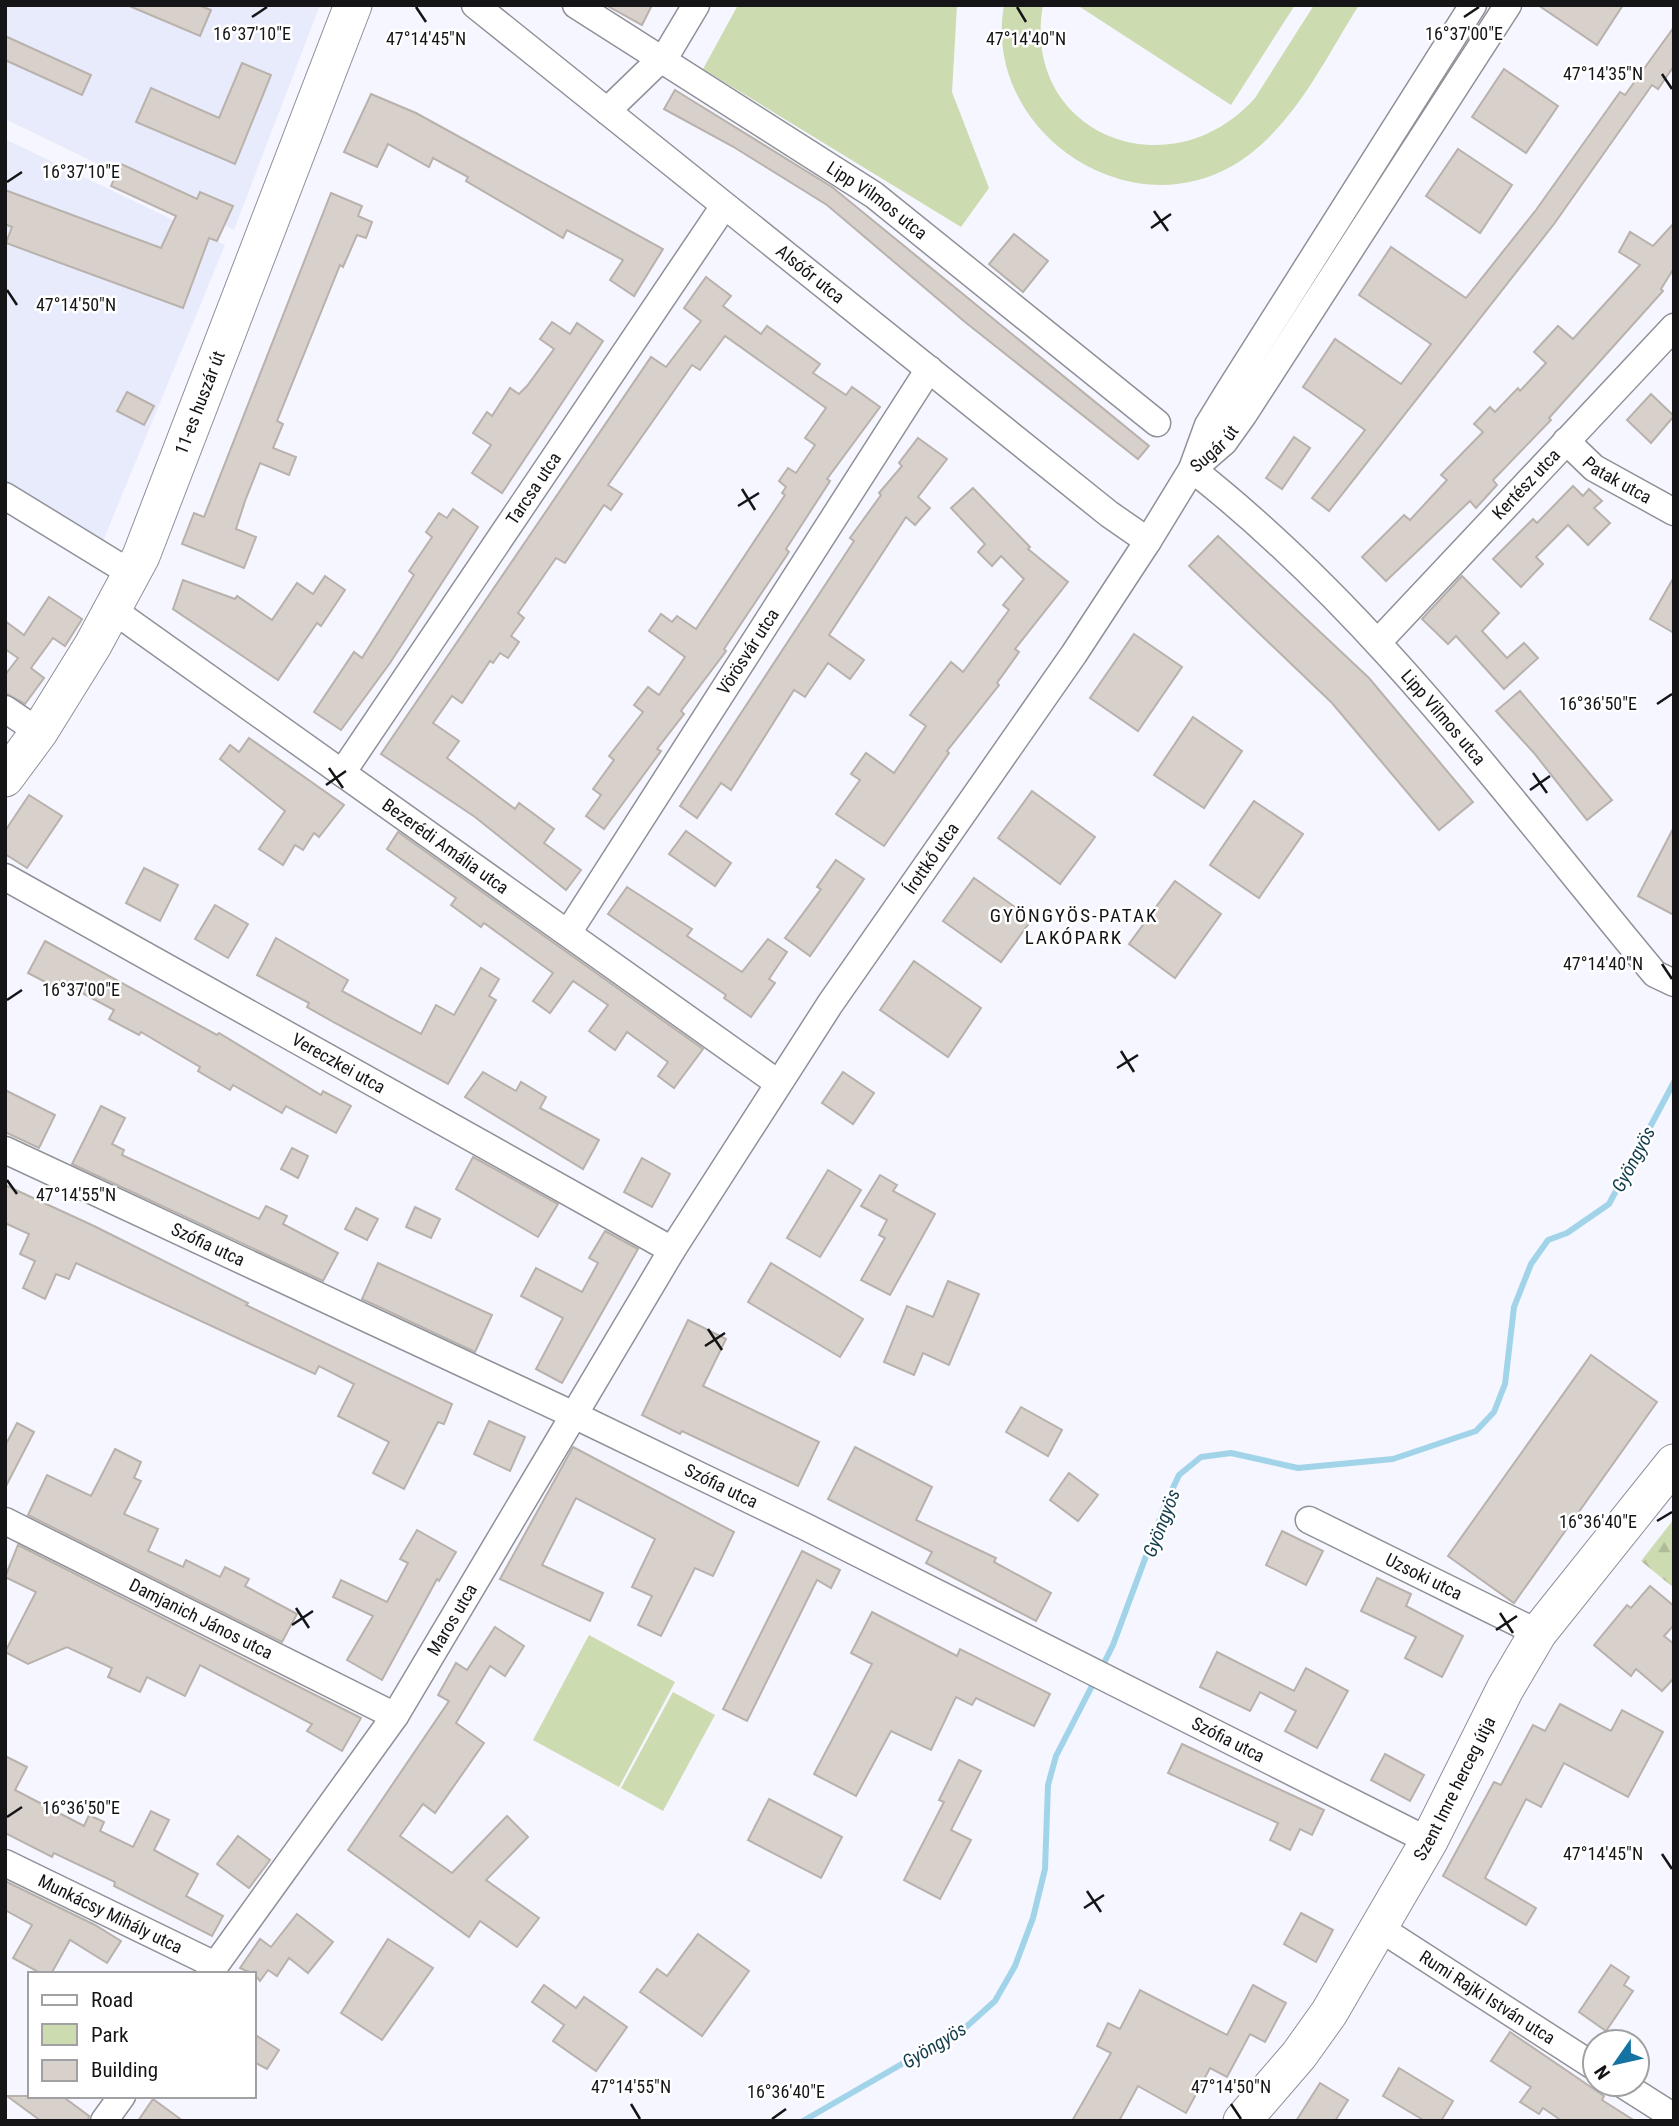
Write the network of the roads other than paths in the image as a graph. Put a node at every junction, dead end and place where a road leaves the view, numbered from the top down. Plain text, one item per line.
1 (353, 5) edge
2 (475, 5) edge
3 (576, 5) edge
4 (696, 5) edge
5 (1473, 5) edge
6 (1508, 5) edge
7 (660, 60) junction
8 (607, 111) junction
9 (724, 206) junction
10 (1674, 327) edge
11 (929, 369) junction
12 (1157, 423) dead end
13 (1566, 441) junction
14 (1192, 469) junction
15 (5, 496) edge
16 (1674, 512) edge
17 (1148, 541) junction
18 (132, 574) junction
19 (113, 610) junction
20 (1379, 642) junction
21 (5, 709) edge
22 (39, 732) junction
23 (342, 773) junction
24 (5, 778) edge
25 (5, 877) edge
26 (568, 933) junction
27 (1674, 984) edge
28 (778, 1083) junction
29 (5, 1150) edge
30 (672, 1250) junction
31 (576, 1416) junction
32 (1674, 1463) edge
33 (1309, 1520) dead end
34 (5, 1521) edge
35 (1538, 1633) junction
36 (395, 1716) junction
37 (1429, 1841) junction
38 (5, 1863) edge
39 (1378, 1927) junction
40 (212, 1969) edge
41 (1581, 2058) edge
42 (121, 2098) edge
43 (1643, 2098) edge
44 (1674, 2118) edge
45 (104, 2121) edge
46 (1242, 2121) edge

1 - 18 main road, 11-es huszár út
2 - 8 street, Alsóőr utca
3 - 7 street, Lipp Vilmos utca
4 - 7 street
5 - 14 street, Sugár út
6 - 14 street, Sugár út
7 - 8 street
7 - 12 street, Lipp Vilmos utca
8 - 9 street, Alsóőr utca
9 - 11 street, Alsóőr utca
9 - 23 street, Tarcsa utca
10 - 13 street, Kertész utca
11 - 17 street, Alsóőr utca
11 - 26 street, Vörösvár utca
13 - 16 street, Patak utca
13 - 20 street, Kertész utca
14 - 17 street, Írottkő utca
14 - 20 street, Lipp Vilmos utca
15 - 18 street
17 - 28 street, Írottkő utca
18 - 19 main road, 11-es huszár út
19 - 22 main road, 11-es huszár út
19 - 23 street, Bezerédi Amália utca
20 - 27 street, Lipp Vilmos utca
21 - 22 street
22 - 24 main road, 11-es huszár út
23 - 26 street, Bezerédi Amália utca
25 - 30 street, Vereczkei utca
26 - 28 street, Bezerédi Amália utca
28 - 30 street, Írottkő utca
29 - 31 street, Szófia utca
30 - 31 street, Maros utca
31 - 36 street, Maros utca
31 - 37 street, Szófia utca
32 - 35 main road, Szent Imre herceg útja
33 - 35 street, Uzsoki utca
34 - 36 street, Damjanich János utca
35 - 37 main road, Szent Imre herceg útja
36 - 40 street, Maros utca
37 - 39 main road, Szent Imre herceg útja
38 - 40 street, Munkácsy Mihály utca
39 - 41 street, Rumi Rajki István utca
39 - 46 main road, Szent Imre herceg útja
42 - 45 street
43 - 44 street

